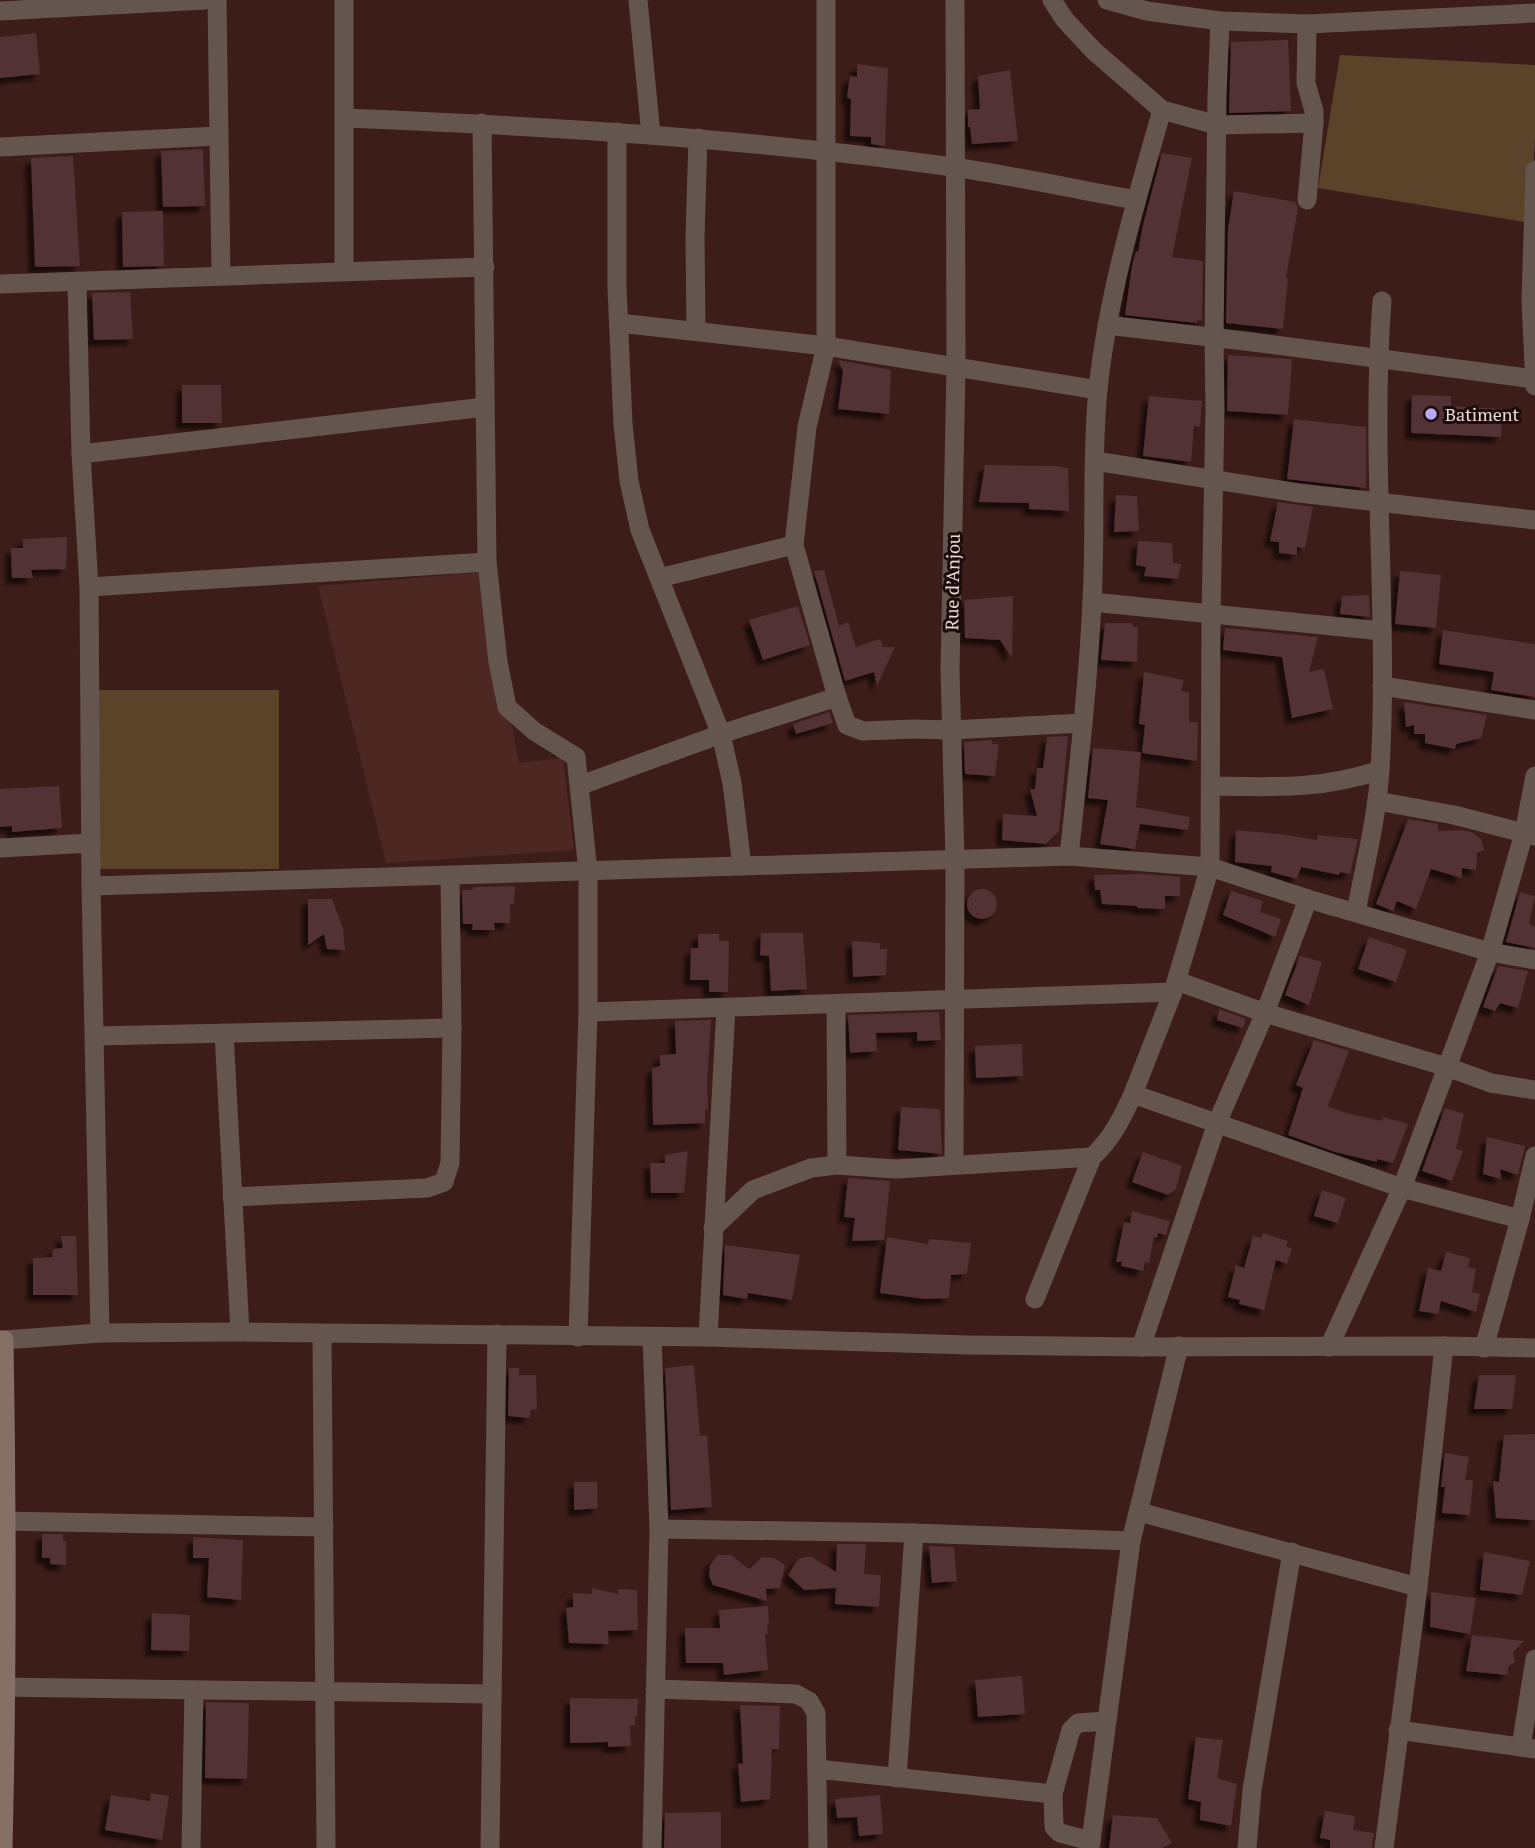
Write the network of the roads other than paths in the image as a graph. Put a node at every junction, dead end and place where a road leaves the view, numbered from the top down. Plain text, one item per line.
1 (205, 0) edge
2 (217, 0) edge
3 (344, 0) edge
4 (638, 0) edge
5 (826, 0) edge
6 (955, 0) edge
7 (1052, 0) edge
8 (1107, 0) edge
9 (1171, 8) edge
10 (0, 11) edge
11 (1535, 13) edge
12 (1220, 21) junction
13 (1307, 24) junction
14 (1162, 110) junction
15 (345, 118) junction
16 (482, 123) junction
17 (1314, 123) junction
18 (1217, 125) junction
19 (617, 132) junction
20 (651, 135) junction
21 (218, 136) junction
22 (698, 138) junction
23 (0, 147) edge
24 (825, 152) junction
25 (955, 168) junction
26 (1535, 170) edge
27 (1535, 185) edge
28 (1136, 200) junction
29 (1307, 200) dead end
30 (485, 267) junction
31 (344, 271) junction
32 (221, 276) junction
33 (77, 282) junction
34 (0, 284) edge
35 (1382, 301) dead end
36 (619, 323) junction
37 (1107, 325) junction
38 (696, 330) junction
39 (1214, 337) junction
40 (826, 346) junction
41 (1377, 359) junction
42 (956, 368) junction
43 (1535, 379) edge
44 (1535, 386) edge
45 (1098, 390) junction
46 (485, 407) junction
47 (81, 454) junction
48 (1096, 461) junction
49 (1214, 479) junction
50 (1378, 503) junction
51 (1535, 520) edge
52 (794, 545) junction
53 (487, 562) junction
54 (659, 578) junction
55 (89, 587) junction
56 (1092, 602) junction
57 (1210, 615) junction
58 (1382, 631) junction
59 (1382, 686) junction
60 (836, 697) junction
61 (1535, 710) edge
62 (1083, 723) junction
63 (951, 730) junction
64 (721, 734) junction
65 (1380, 770) junction
66 (1535, 776) edge
67 (581, 785) junction
68 (1210, 786) junction
69 (1377, 801) junction
70 (1529, 834) edge
71 (91, 844) junction
72 (0, 848) edge
73 (1069, 856) junction
74 (956, 859) junction
75 (742, 866) junction
76 (1210, 867) junction
77 (589, 871) junction
78 (450, 875) junction
79 (91, 886) junction
80 (1308, 899) junction
81 (1356, 912) junction
82 (1490, 952) junction
83 (1535, 961) edge
84 (1175, 987) junction
85 (954, 1000) junction
86 (836, 1004) junction
87 (726, 1008) junction
88 (588, 1012) junction
89 (1265, 1013) junction
90 (452, 1028) junction
91 (224, 1033) junction
92 (95, 1036) junction
93 (1447, 1067) junction
94 (1535, 1090) edge
95 (1133, 1094) junction
96 (1217, 1123) junction
97 (1535, 1156) edge
98 (1092, 1157) junction
99 (837, 1165) junction
100 (954, 1165) junction
101 (1402, 1188) junction
102 (232, 1197) junction
103 (1520, 1219) junction
104 (713, 1228) junction
105 (1035, 1299) dead end
106 (240, 1332) junction
107 (100, 1333) junction
108 (322, 1334) junction
109 (497, 1334) junction
110 (578, 1337) junction
111 (708, 1337) junction
112 (652, 1338) junction
113 (2, 1340) edge
114 (1180, 1346) junction
115 (1444, 1346) junction
116 (1141, 1347) junction
117 (1329, 1347) junction
118 (1483, 1348) junction
119 (1535, 1348) edge
120 (1139, 1512) junction
121 (3, 1521) edge
122 (324, 1527) junction
123 (659, 1529) junction
124 (914, 1533) junction
125 (1131, 1541) junction
126 (1292, 1552) junction
127 (1418, 1587) junction
128 (1535, 1659) edge
129 (3, 1687) edge
130 (655, 1689) junction
131 (194, 1690) junction
132 (326, 1692) junction
133 (492, 1694) junction
134 (1107, 1721) junction
135 (1398, 1730) junction
136 (1528, 1748) edge
137 (817, 1769) junction
138 (897, 1778) junction
139 (1053, 1794) junction
140 (1090, 1845) edge
141 (3, 1848) edge
142 (191, 1848) edge
143 (326, 1848) edge
144 (490, 1848) edge
145 (652, 1848) edge
146 (818, 1848) edge
147 (1247, 1848) edge
148 (1384, 1848) edge

1 - 10 street
2 - 21 street
3 - 15 street
4 - 20 street
5 - 24 street
6 - 25 street, Rue d’Anjou
7 - 14 street
8 - 9 street
9 - 12 street
11 - 13 street
12 - 13 street
12 - 18 street
13 - 17 street
14 - 18 street
14 - 28 street
15 - 16 street
15 - 31 street
16 - 19 street
16 - 30 street
17 - 18 street
17 - 29 street
18 - 39 street
19 - 20 street
19 - 36 street
20 - 22 street
21 - 23 street
21 - 32 street
22 - 24 street
22 - 38 street
24 - 25 street
24 - 40 street
25 - 28 street
25 - 42 street, Rue d’Anjou
26 - 27 street
27 - 43 street
28 - 37 street
30 - 31 street
30 - 46 street
31 - 32 street
32 - 33 street
33 - 34 street
33 - 47 street
35 - 41 street
36 - 38 street
36 - 54 street
37 - 39 street
37 - 45 street
38 - 40 street
39 - 41 street
39 - 49 street
40 - 42 street
40 - 52 street
41 - 43 street
41 - 50 street
42 - 45 street
42 - 63 street, Rue d’Anjou
43 - 44 street
45 - 48 street
46 - 47 street
46 - 53 street
47 - 55 street
48 - 49 street
48 - 56 street
49 - 50 street
49 - 57 street
50 - 51 street
50 - 58 street
52 - 54 street
52 - 60 street
53 - 55 street
53 - 67 street
54 - 64 street
55 - 71 street
56 - 57 street
56 - 62 street
57 - 58 street
57 - 68 street
58 - 59 street
59 - 61 street
59 - 65 street
60 - 63 street
60 - 64 street
62 - 63 street
62 - 73 street
63 - 74 street, Rue d’Anjou
64 - 67 street
64 - 75 street
65 - 68 street
65 - 69 street
66 - 70 street
67 - 77 street
68 - 76 street
69 - 70 street
69 - 81 street
70 - 82 street
71 - 72 street
71 - 79 street
73 - 74 street
73 - 76 street
74 - 75 street
74 - 85 street, Rue d’Anjou
75 - 77 street
76 - 80 street
76 - 84 street
77 - 78 street
77 - 88 street
78 - 79 street
78 - 90 street
79 - 92 street
80 - 81 street
80 - 89 street
81 - 82 street
82 - 83 street
82 - 93 street
84 - 85 street
84 - 89 street
84 - 95 street
85 - 86 street
85 - 100 street, Rue d’Anjou
86 - 87 street
86 - 99 street
87 - 88 street
87 - 104 street
88 - 110 street
89 - 93 street
89 - 96 street
90 - 91 street
90 - 102 street
91 - 92 street
91 - 102 street
92 - 107 street
93 - 94 street
93 - 101 street
95 - 96 street
95 - 98 street
96 - 101 street
96 - 116 street
97 - 103 street
98 - 100 street
98 - 105 street
99 - 100 street
99 - 104 street
101 - 103 street
101 - 117 street
102 - 106 street
103 - 118 street
104 - 111 street
106 - 107 street
106 - 108 street
107 - 113 street
108 - 109 street
108 - 122 street
109 - 110 street
109 - 133 street
110 - 112 street
111 - 112 street
111 - 116 street
112 - 123 street
113 - 121 main road
114 - 116 street
114 - 117 street
114 - 120 street
115 - 117 street
115 - 118 street
115 - 127 street
118 - 119 street
120 - 125 street
120 - 126 street
121 - 122 street
121 - 129 main road
122 - 132 street
123 - 124 street
123 - 130 street
124 - 125 street
124 - 138 street
125 - 134 street
126 - 127 street
126 - 147 street
127 - 135 street
128 - 136 street
129 - 131 street
129 - 141 main road
130 - 137 street
130 - 145 street
131 - 132 street
131 - 142 street
132 - 133 street
132 - 143 street
133 - 144 street
134 - 139 street
134 - 140 street
135 - 136 street
135 - 148 street
137 - 138 street
137 - 146 street
138 - 139 street
139 - 140 street

